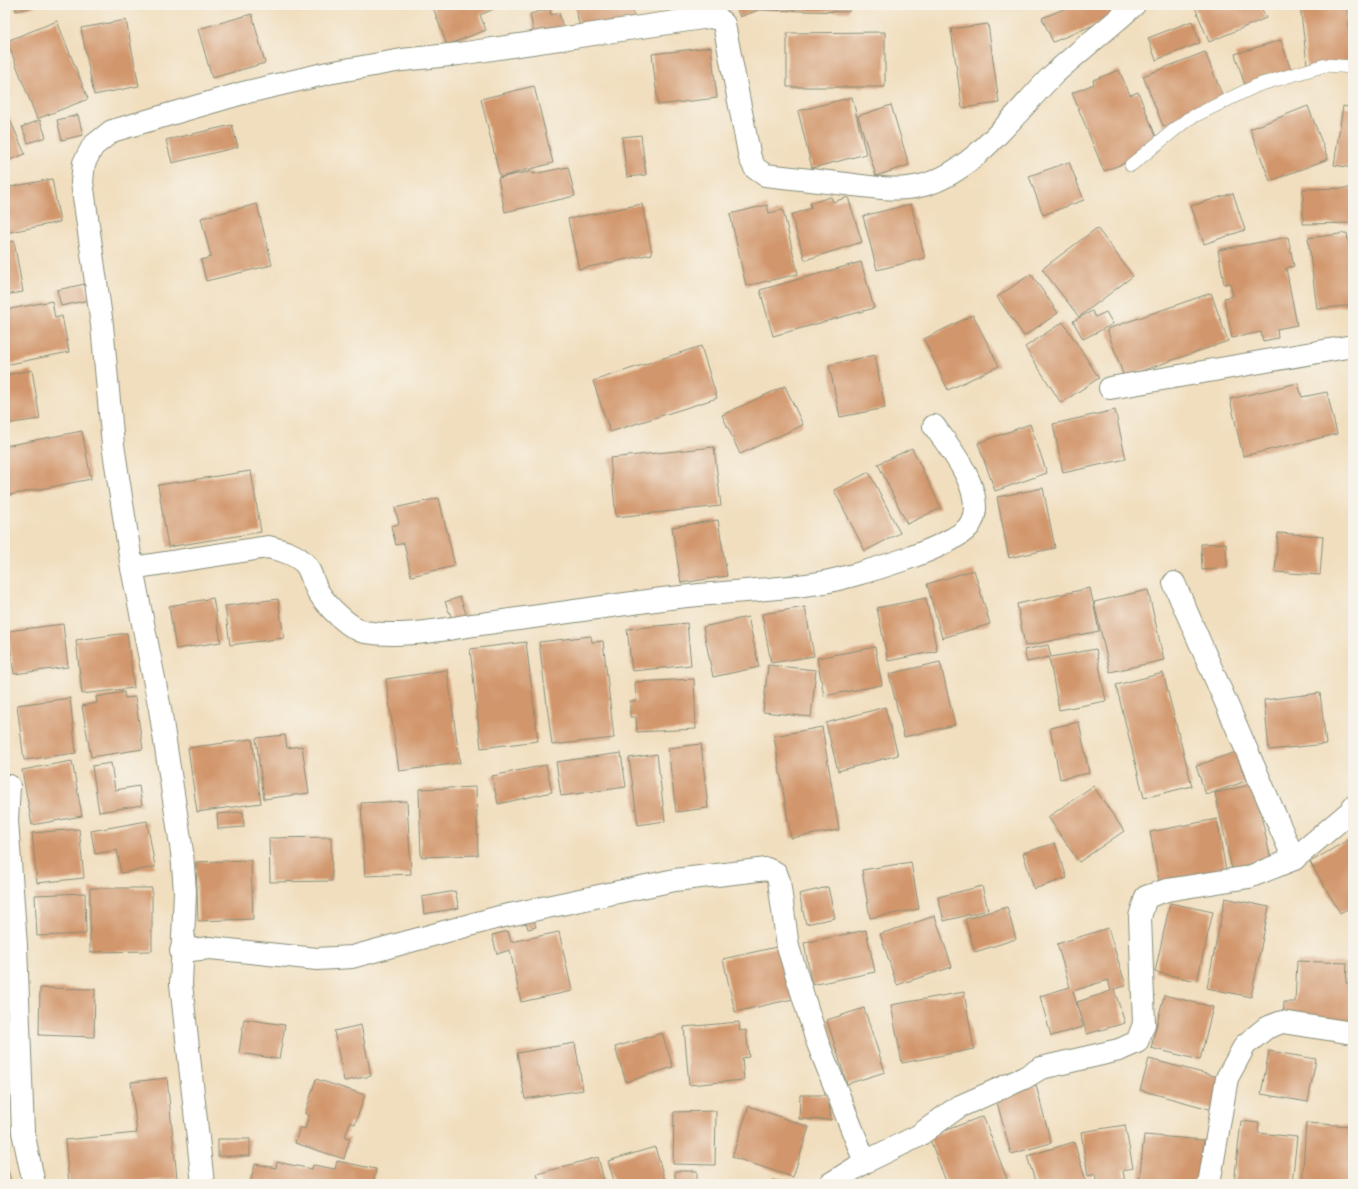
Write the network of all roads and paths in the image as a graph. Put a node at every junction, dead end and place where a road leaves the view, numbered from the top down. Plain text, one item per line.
1 (1134, 5) edge
2 (1353, 67) edge
3 (1131, 165) dead end
4 (1353, 346) edge
5 (1110, 388) dead end
6 (934, 426) dead end
7 (132, 568) junction
8 (1174, 583) dead end
9 (9, 786) dead end
10 (1353, 807) edge
11 (1294, 859) junction
12 (181, 950) junction
13 (1353, 1033) edge
14 (865, 1162) junction
15 (34, 1184) edge
16 (202, 1184) edge
17 (830, 1184) edge
18 (1209, 1184) edge

1 - 7 street
2 - 3 lane
4 - 5 street
6 - 7 street
7 - 12 street
8 - 11 street
9 - 15 street
10 - 11 street
11 - 14 street
12 - 14 street
12 - 16 street
13 - 18 street
14 - 17 street

